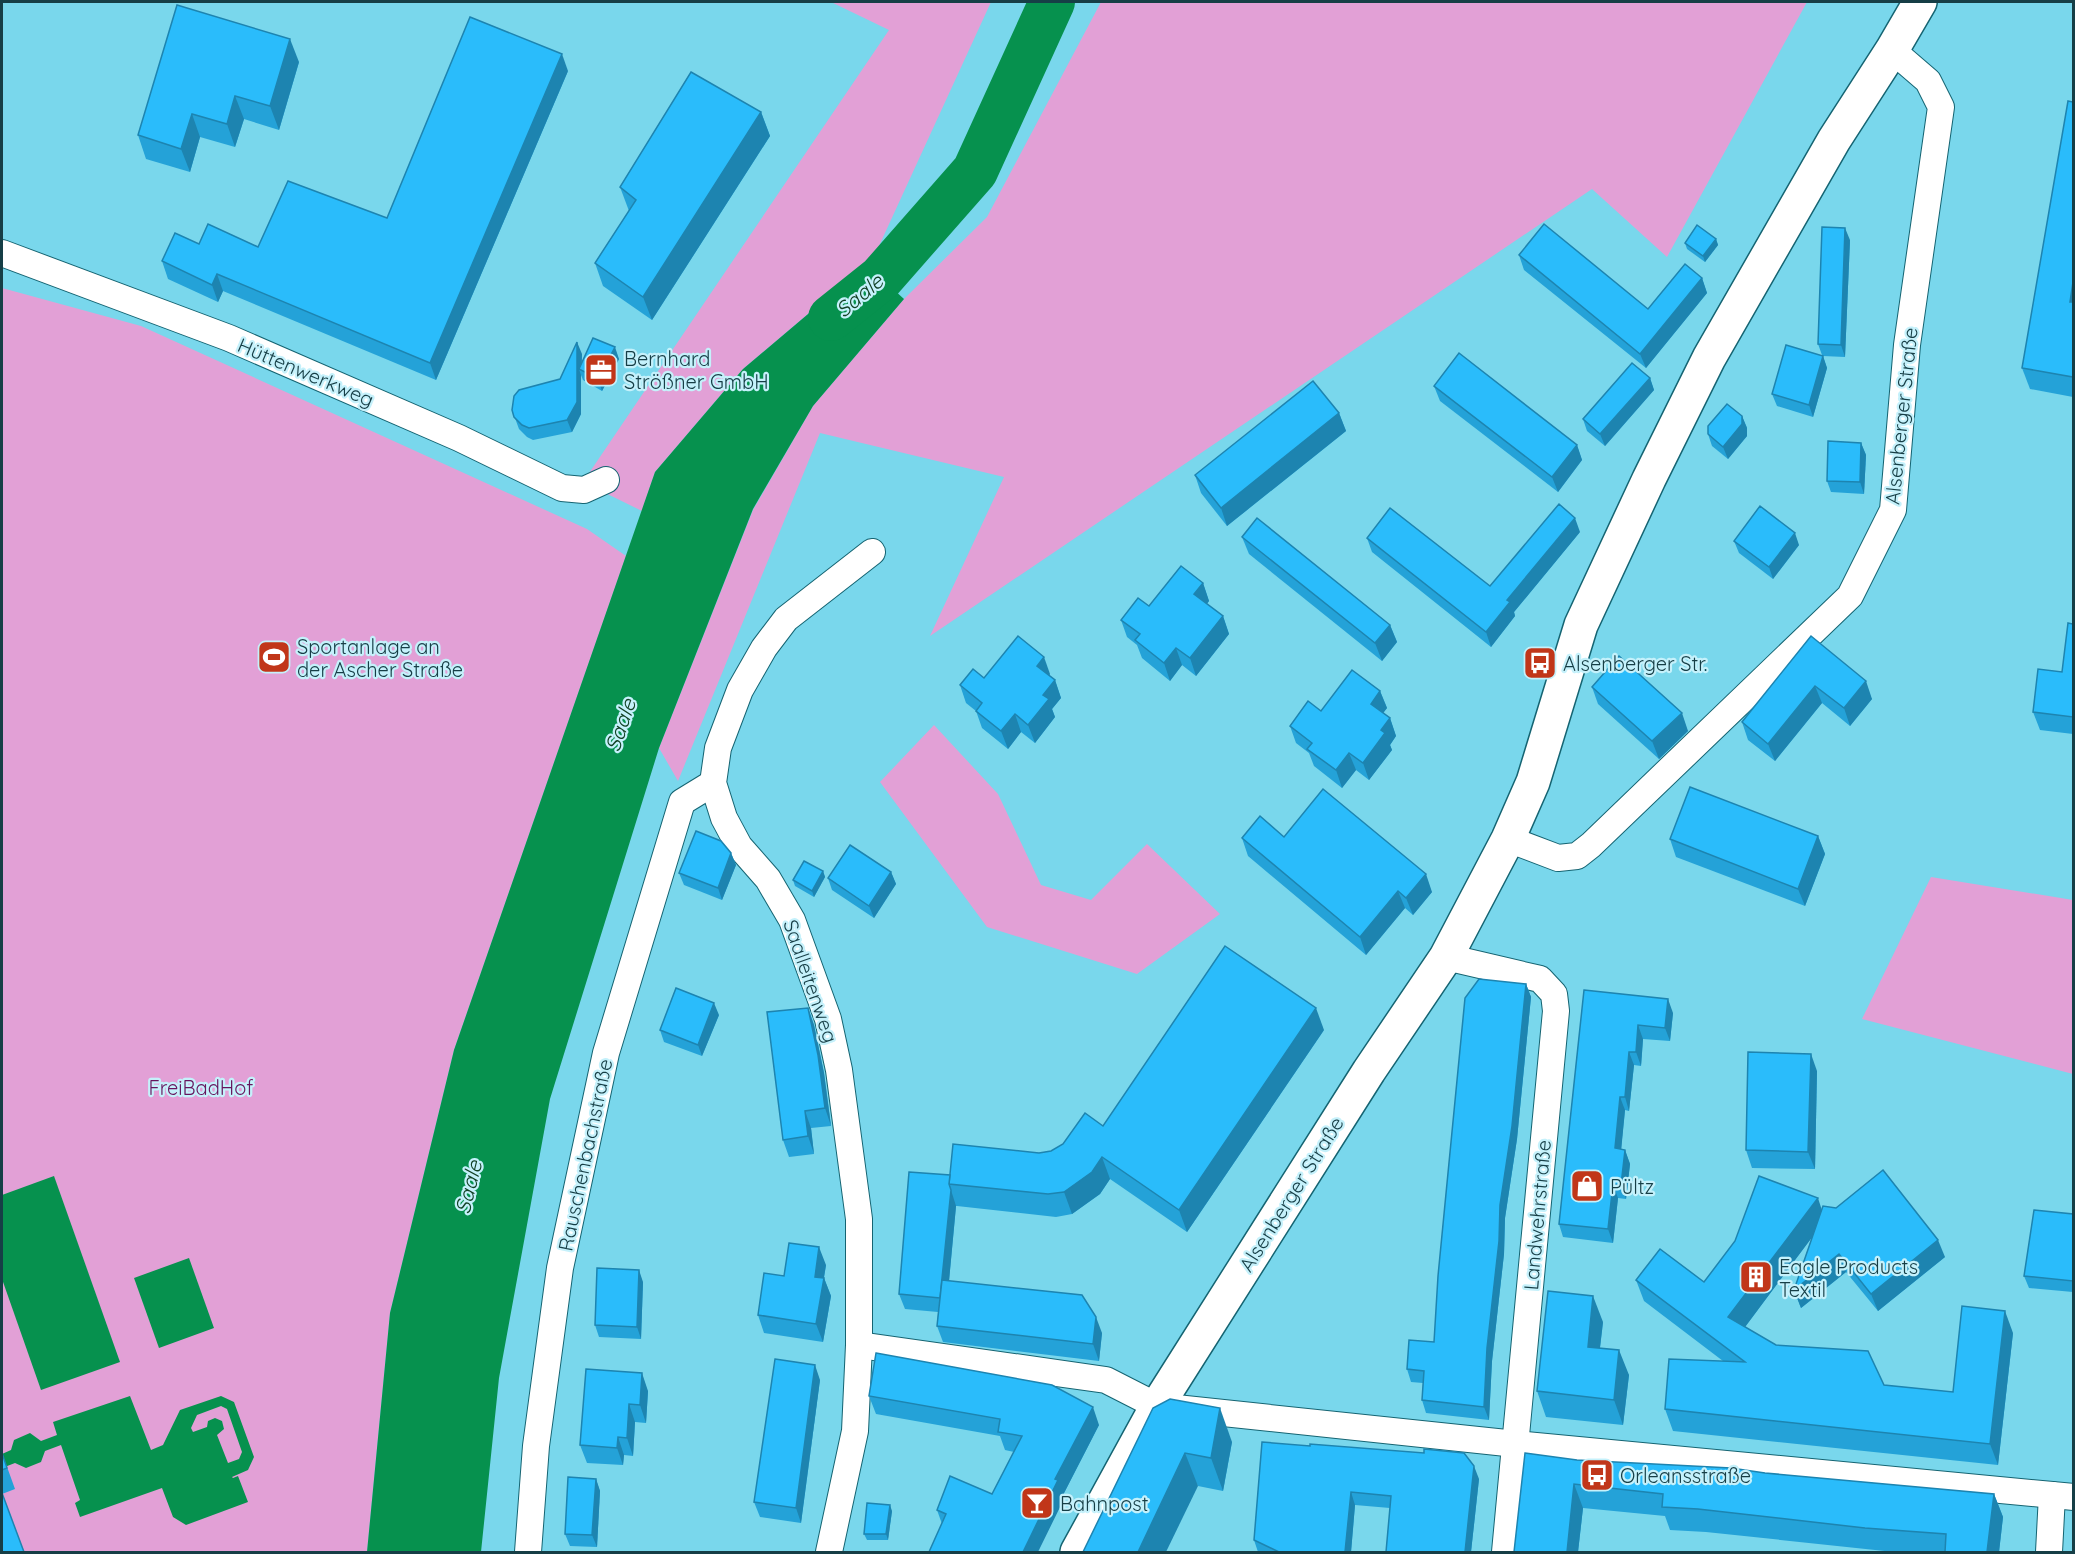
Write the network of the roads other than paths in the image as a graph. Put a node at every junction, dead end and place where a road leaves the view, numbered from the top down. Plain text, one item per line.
1 (1920, 2) edge
2 (1892, 50) junction
3 (2, 253) edge
4 (606, 480) dead end
5 (872, 552) dead end
6 (713, 783) junction
7 (1508, 839) junction
8 (1446, 957) junction
9 (860, 1345) junction
10 (1157, 1406) junction
11 (1516, 1444) junction
12 (2063, 1496) edge
13 (528, 1552) edge
14 (829, 1552) edge
15 (1077, 1552) edge
16 (1505, 1552) edge
17 (2049, 1552) edge

1 - 2 street, Alsenberger Straße
2 - 7 street, Alsenberger Straße
2 - 7 street, Alsenberger Straße
3 - 4 street, Hüttenwerkweg
5 - 6 street, Saalleitenweg
6 - 9 street, Saalleitenweg
6 - 13 street, Rauschenbachstraße
7 - 8 street, Alsenberger Straße
8 - 10 street, Alsenberger Straße
8 - 11 street, Landwehrstraße
9 - 10 street
9 - 14 street, Saalleitenweg
10 - 11 street
10 - 15 street, Alsenberger Straße
11 - 12 street
11 - 16 street, Landwehrstraße
12 - 17 street

